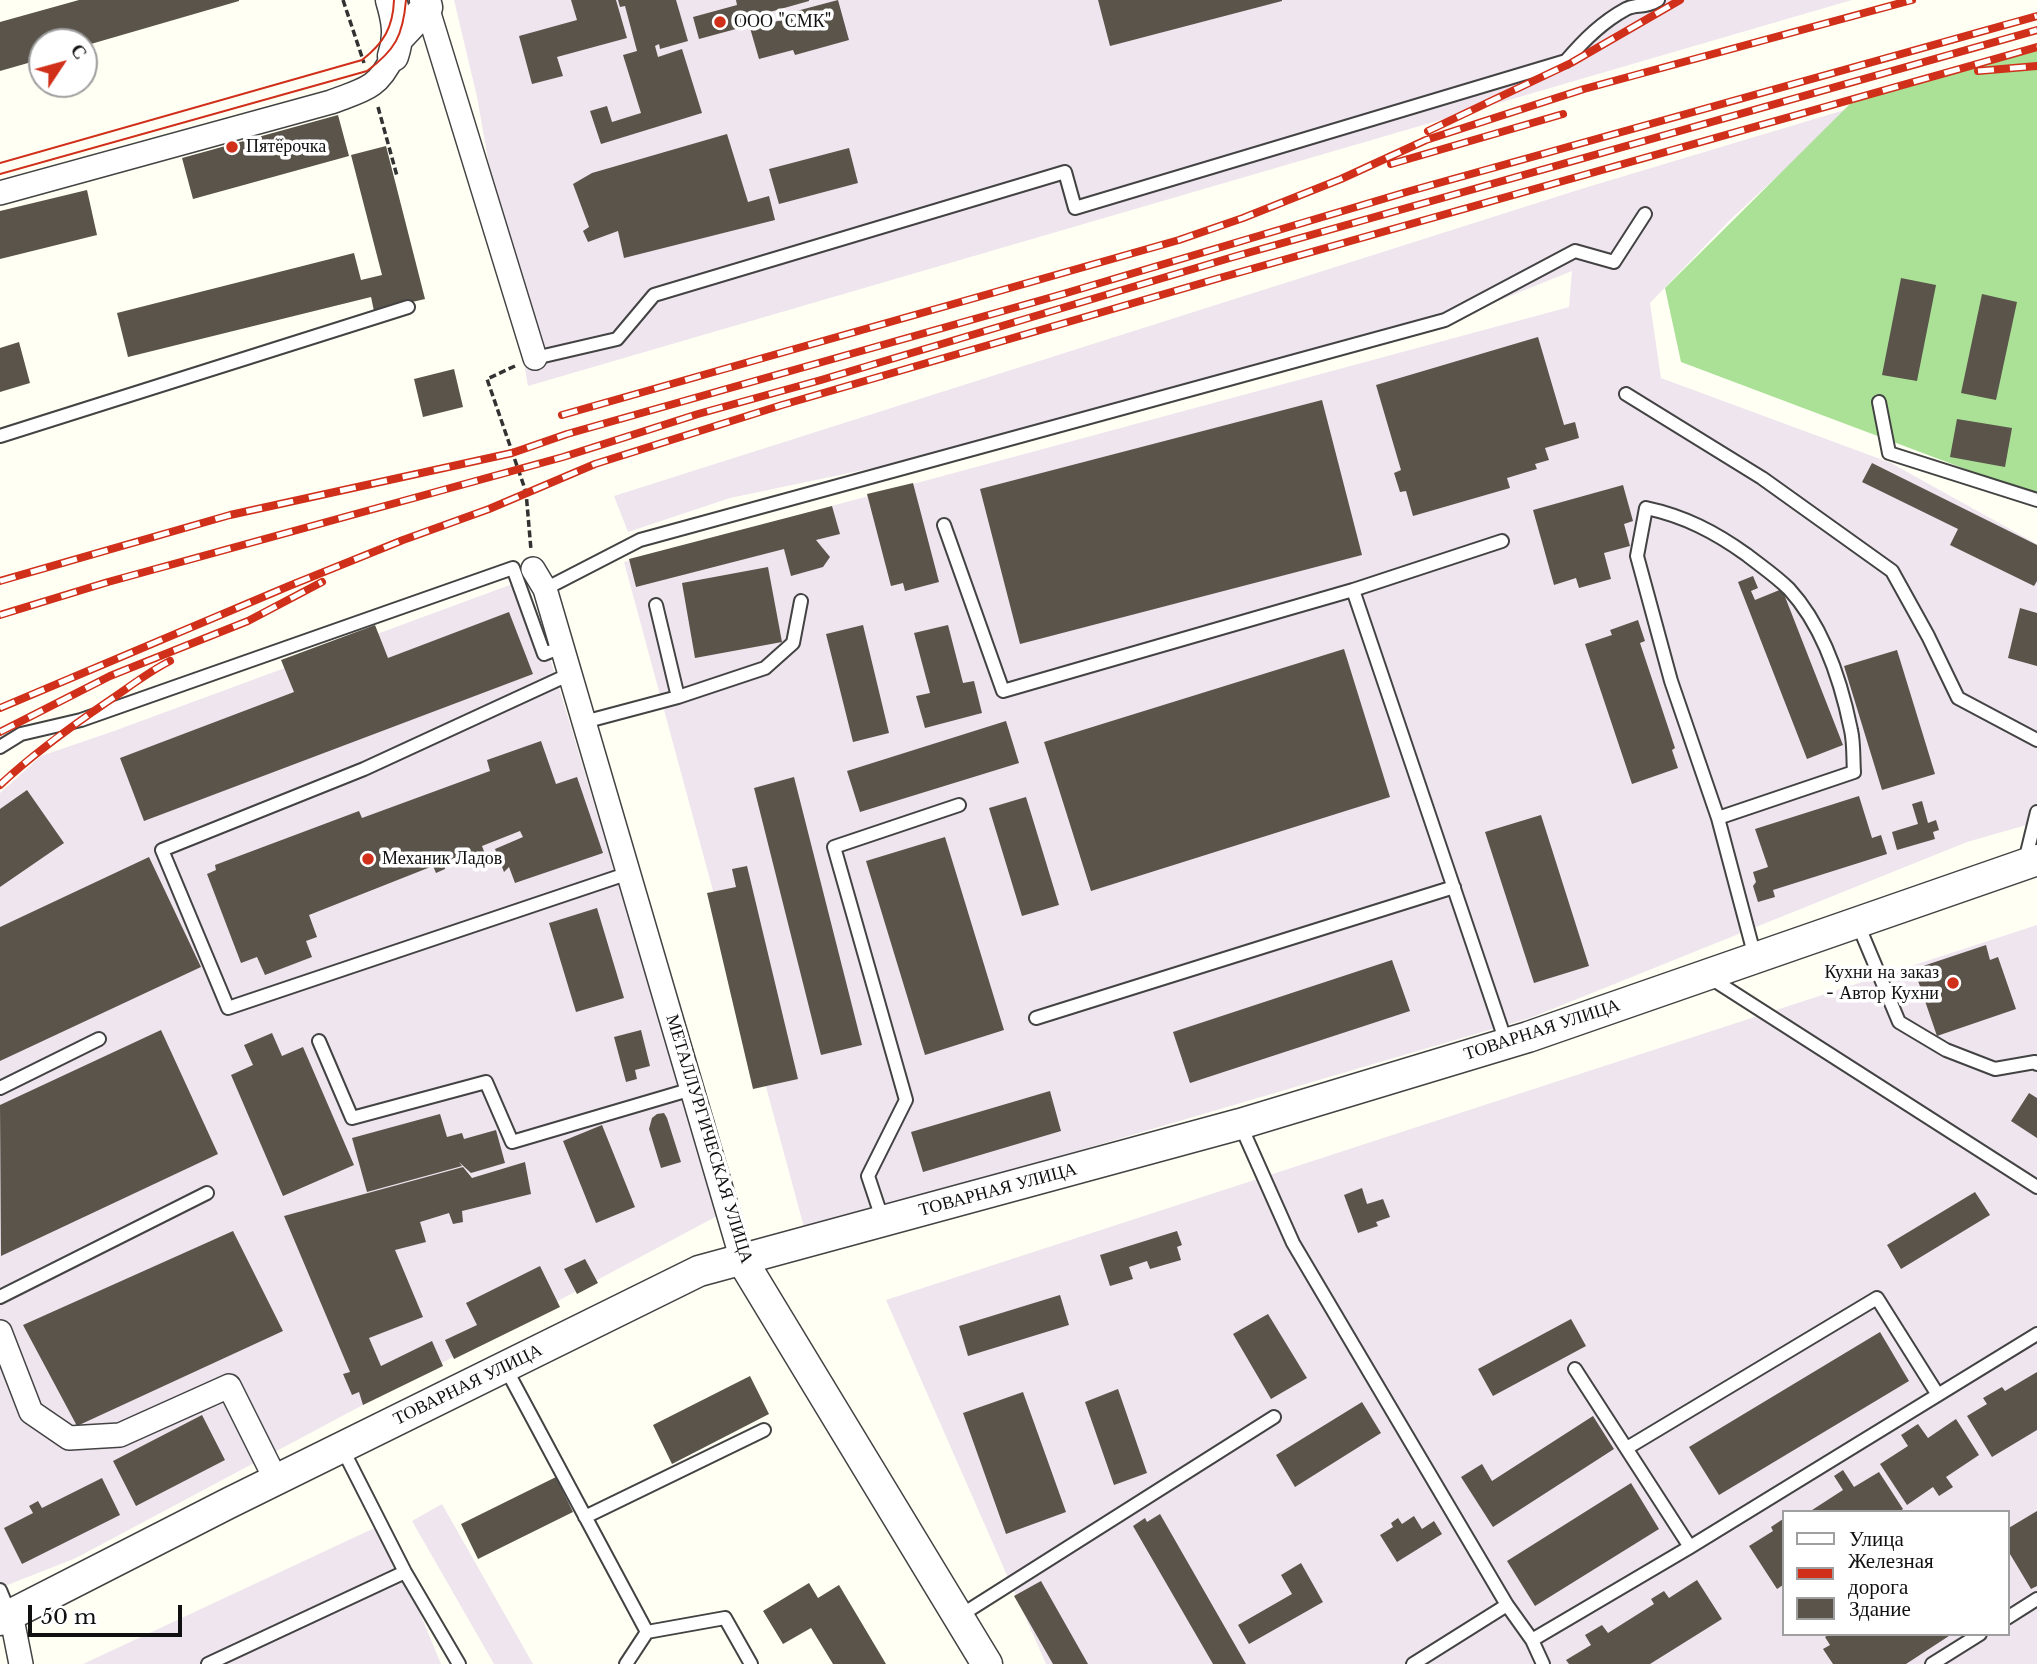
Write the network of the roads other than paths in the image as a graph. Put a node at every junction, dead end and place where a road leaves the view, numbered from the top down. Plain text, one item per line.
1 (391, 0) edge
2 (1658, 0) edge
3 (426, 3) edge
4 (395, 47) junction
5 (0, 193) edge
6 (1645, 214) dead end
7 (408, 307) dead end
8 (535, 358) joint
9 (1626, 394) dead end
10 (1879, 402) dead end
11 (0, 436) edge
12 (2037, 500) edge
13 (944, 525) dead end
14 (1502, 541) dead end
15 (533, 569) road end
16 (545, 589) junction
17 (1353, 590) junction
18 (801, 601) dead end
19 (656, 605) dead end
20 (562, 647) junction
21 (570, 674) junction
22 (678, 697) junction
23 (584, 722) junction
24 (2037, 740) edge
25 (0, 747) edge
26 (959, 805) dead end
27 (2037, 811) edge
28 (1718, 818) junction
29 (2031, 862) edge
30 (629, 873) junction
31 (1454, 887) junction
32 (1857, 922) junction
33 (1755, 958) junction
34 (1706, 975) junction
35 (1036, 1018) dead end
36 (99, 1039) dead end
37 (318, 1041) dead end
38 (1506, 1043) junction
39 (2037, 1064) edge
40 (0, 1088) edge
41 (692, 1088) junction
42 (1240, 1124) junction
43 (2037, 1187) edge
44 (207, 1194) dead end
45 (883, 1222) junction
46 (742, 1260) junction
47 (0, 1297) edge
48 (0, 1332) edge
49 (2037, 1334) edge
50 (504, 1367) junction
51 (1575, 1369) dead end
52 (1938, 1395) junction
53 (1274, 1417) dead end
54 (764, 1430) dead end
55 (342, 1448) junction
56 (1627, 1448) junction
57 (276, 1480) junction
58 (585, 1517) junction
59 (1690, 1547) junction
60 (405, 1572) junction
61 (2037, 1599) edge
62 (1507, 1605) junction
63 (4, 1608) edge
64 (958, 1617) junction
65 (2009, 1617) edge
66 (647, 1632) junction
67 (1977, 1636) edge
68 (1532, 1640) junction
69 (21, 1664) edge
70 (208, 1664) edge
71 (459, 1664) edge
72 (626, 1664) edge
73 (751, 1664) edge
74 (987, 1664) edge
75 (1413, 1664) edge
76 (1542, 1664) edge
77 (1932, 1664) edge

1 - 4 street
2 - 8 lane
3 - 4 street
3 - 8 street
4 - 5 street
6 - 16 lane
7 - 11 lane
9 - 24 lane
10 - 12 lane
13 - 17 lane
14 - 17 lane
15 - 16 street, МЕТАЛЛУРГИЧЕСКАЯ УЛИЦА
16 - 20 street, МЕТАЛЛУРГИЧЕСКАЯ УЛИЦА
17 - 31 lane
18 - 22 lane
19 - 22 lane
20 - 21 street, МЕТАЛЛУРГИЧЕСКАЯ УЛИЦА
20 - 25 lane
21 - 23 street, МЕТАЛЛУРГИЧЕСКАЯ УЛИЦА
21 - 30 lane
22 - 23 lane
23 - 30 street, МЕТАЛЛУРГИЧЕСКАЯ УЛИЦА
26 - 45 lane
27 - 29 lane
28 - 28 lane
28 - 33 lane
29 - 32 street, ТОВАРНАЯ УЛИЦА
30 - 41 street, МЕТАЛЛУРГИЧЕСКАЯ УЛИЦА
31 - 35 lane
31 - 38 lane
32 - 33 street, ТОВАРНАЯ УЛИЦА
32 - 39 lane
33 - 34 street, ТОВАРНАЯ УЛИЦА
34 - 38 street, ТОВАРНАЯ УЛИЦА
34 - 43 lane
36 - 40 lane
37 - 41 lane
38 - 42 street, ТОВАРНАЯ УЛИЦА
41 - 46 street, МЕТАЛЛУРГИЧЕСКАЯ УЛИЦА
42 - 45 street, ТОВАРНАЯ УЛИЦА
42 - 62 lane
44 - 47 lane
45 - 46 street, ТОВАРНАЯ УЛИЦА
46 - 50 street, ТОВАРНАЯ УЛИЦА
46 - 64 street, МЕТАЛЛУРГИЧЕСКАЯ УЛИЦА
48 - 57 street
49 - 52 lane
50 - 55 street, ТОВАРНАЯ УЛИЦА
50 - 58 lane
51 - 56 lane
52 - 56 lane
52 - 59 lane
53 - 64 lane
54 - 58 lane
55 - 57 street, ТОВАРНАЯ УЛИЦА
55 - 60 lane
56 - 59 lane
57 - 63 street, ТОВАРНАЯ УЛИЦА
58 - 66 lane
59 - 68 lane
60 - 70 lane
60 - 71 lane
61 - 65 lane
62 - 68 lane
62 - 75 lane
63 - 69 street
64 - 74 street, МЕТАЛЛУРГИЧЕСКАЯ УЛИЦА
66 - 72 lane
66 - 73 lane
67 - 77 lane
68 - 76 lane

